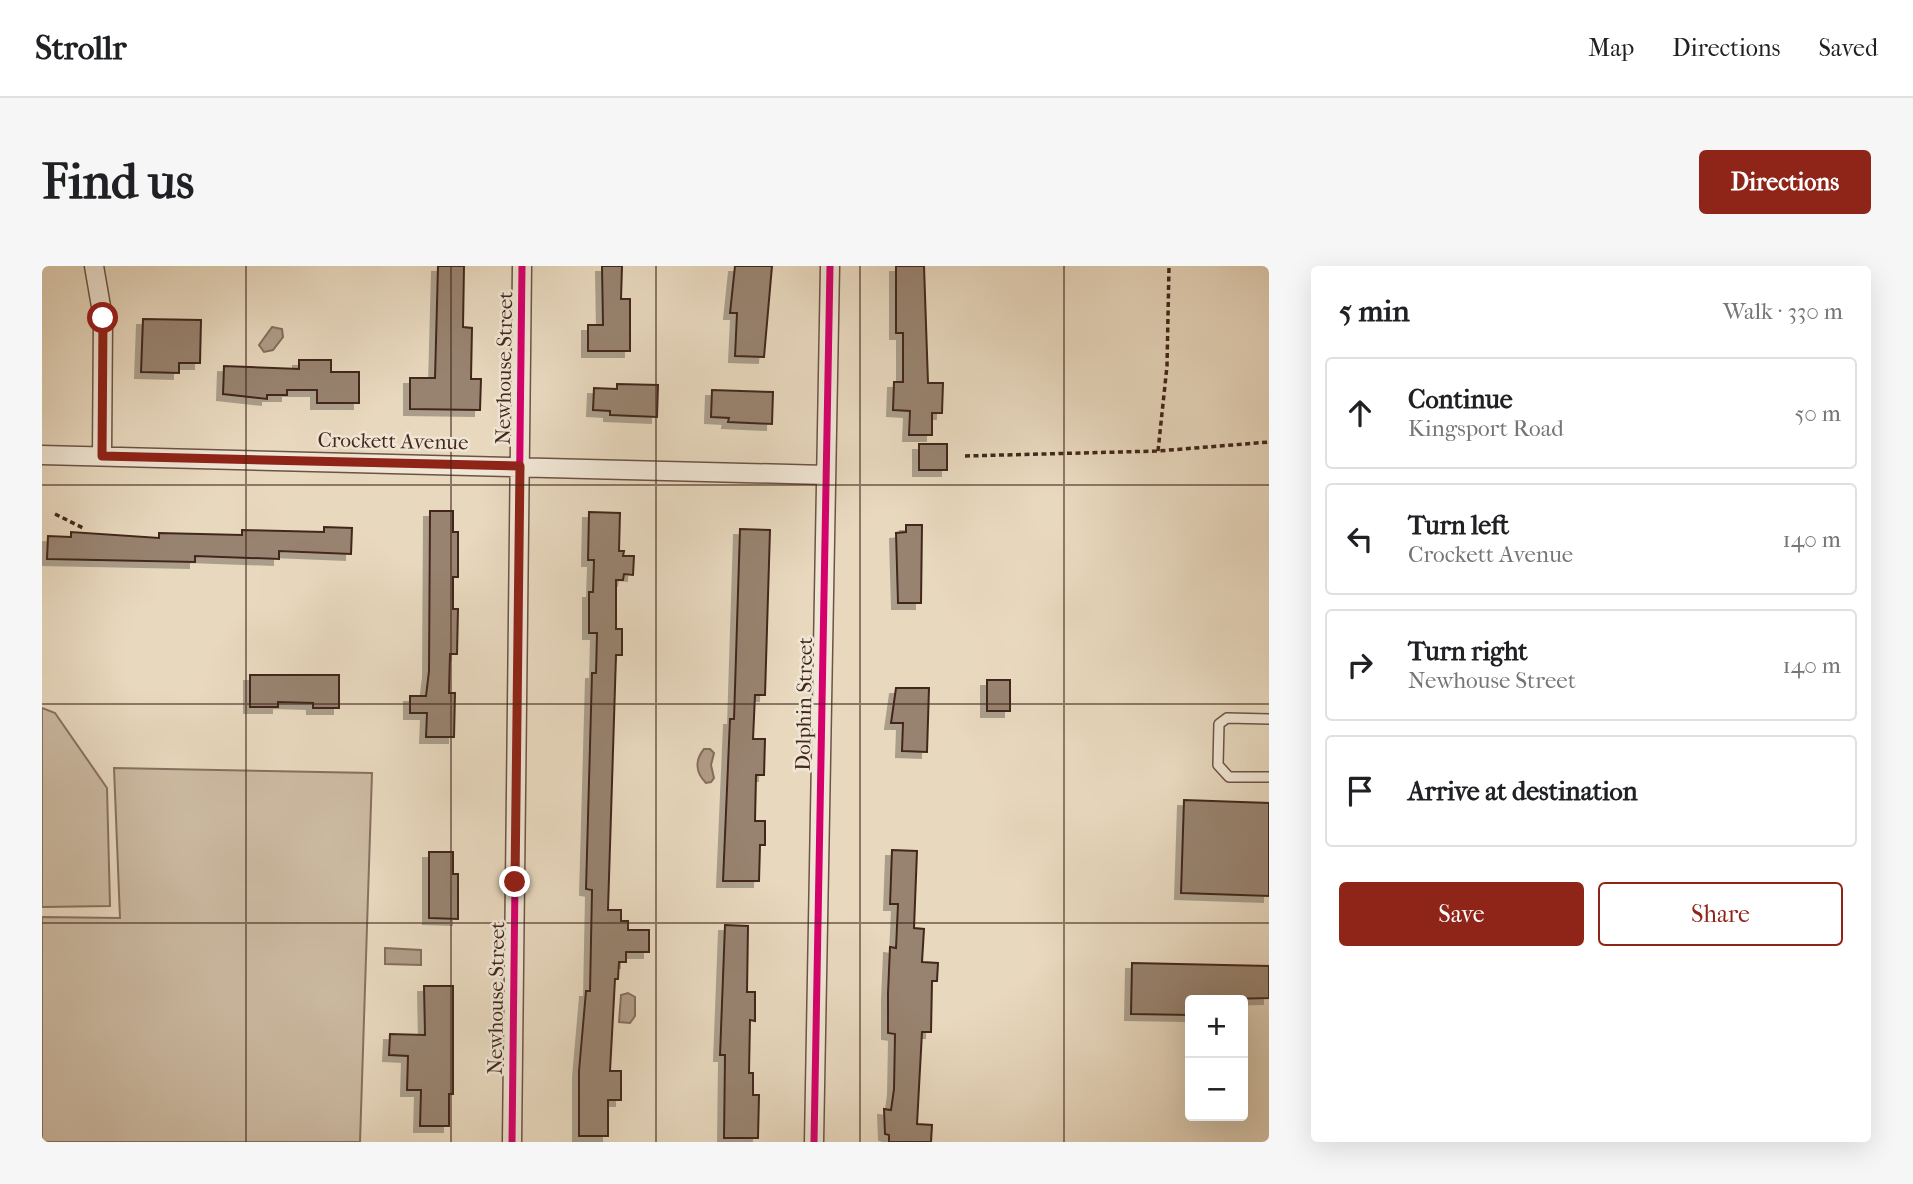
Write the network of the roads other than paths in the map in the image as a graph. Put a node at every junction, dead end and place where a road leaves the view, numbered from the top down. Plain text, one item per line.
1 (94, 266) edge
2 (522, 266) edge
3 (830, 266) edge
4 (42, 455) edge
5 (102, 456) junction
6 (520, 466) junction
7 (826, 475) junction
8 (1269, 719) edge
9 (1269, 777) edge
10 (512, 1142) edge
11 (814, 1142) edge

1 - 5 street
2 - 6 street, Newhouse Street
3 - 7 street, Dolphin Street
4 - 5 street, Crockett Avenue
5 - 6 street, Crockett Avenue
6 - 7 street, Crockett Avenue
6 - 10 street, Newhouse Street
7 - 11 street, Dolphin Street
8 - 9 lane

